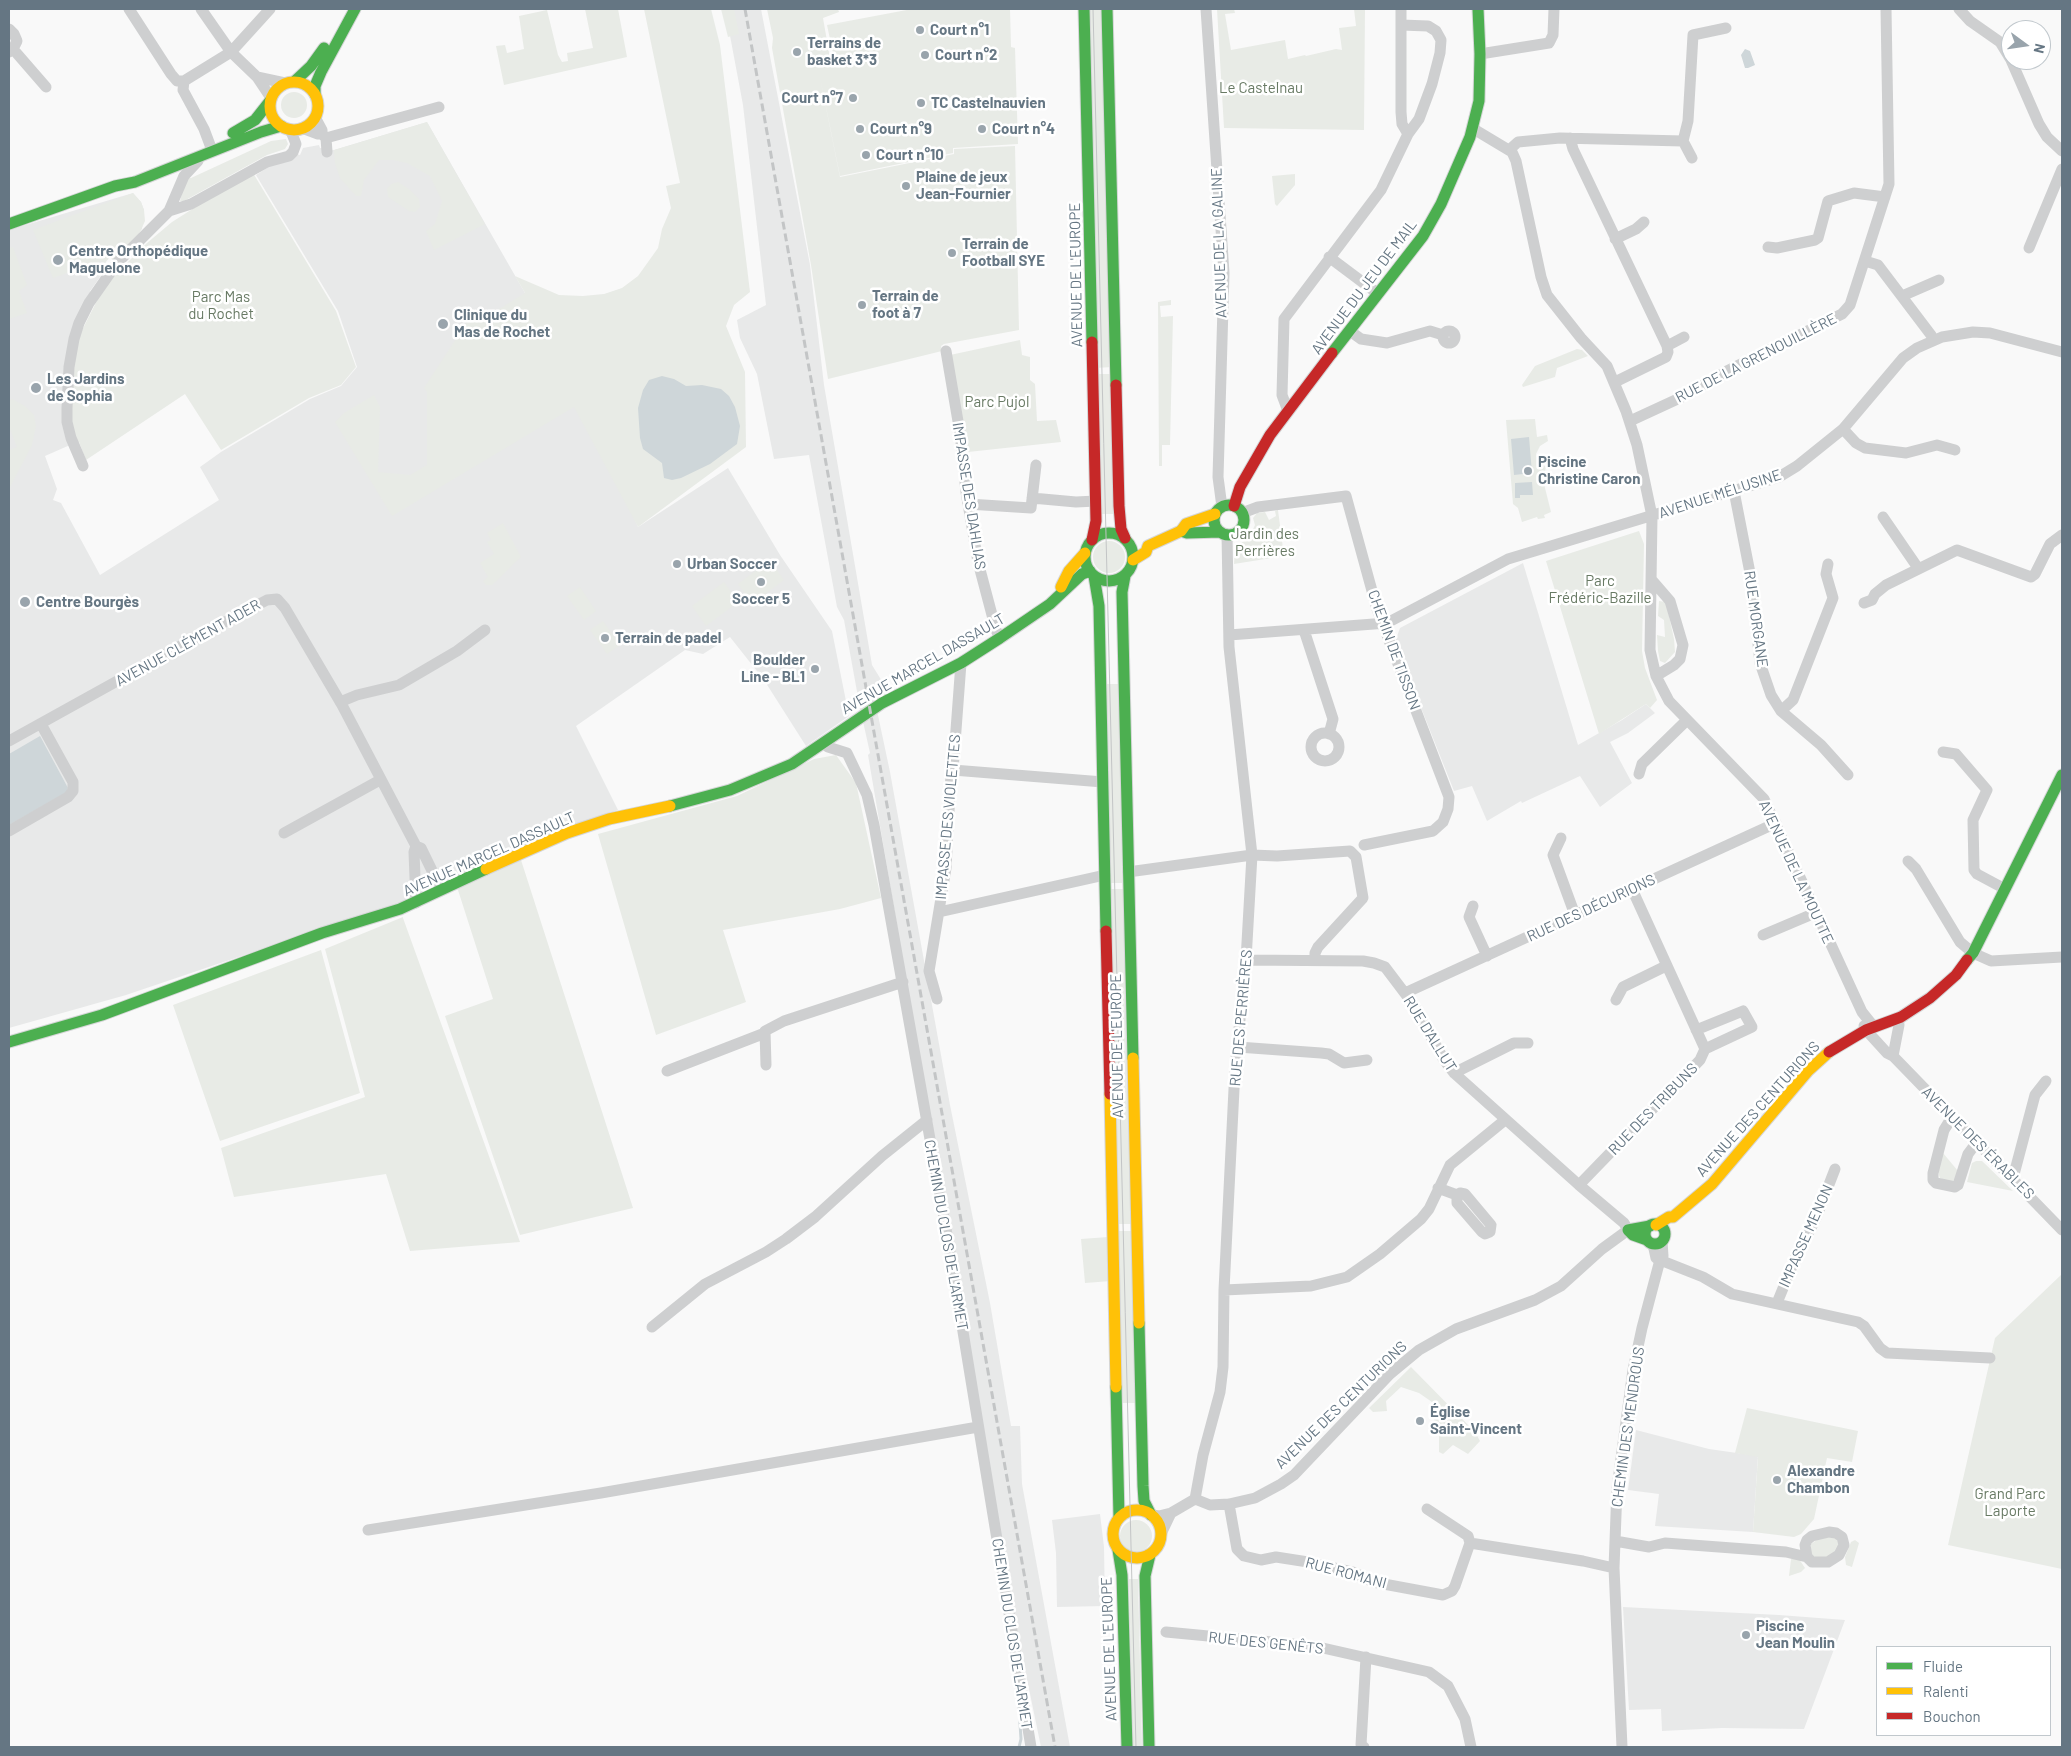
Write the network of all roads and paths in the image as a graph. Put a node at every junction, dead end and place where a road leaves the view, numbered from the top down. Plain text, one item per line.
1 (128, 9) edge
2 (201, 9) edge
3 (270, 9) edge
4 (347, 9) edge
5 (355, 9) edge
6 (1084, 9) edge
7 (1107, 9) edge
8 (1206, 9) edge
9 (1401, 9) edge
10 (1478, 9) edge
11 (1554, 9) edge
12 (1886, 9) edge
13 (1959, 9) edge
14 (1401, 25) junction
15 (1726, 28) dead end
16 (9, 29) edge
17 (2001, 44) edge
18 (11, 50) edge
19 (231, 52) junction
20 (1480, 54) junction
21 (2015, 70) edge
22 (257, 77) junction
23 (188, 79) junction
24 (290, 82) junction
25 (46, 87) dead end
26 (315, 94) junction
27 (270, 100) junction
28 (438, 107) dead end
29 (315, 118) junction
30 (291, 128) junction
31 (1472, 130) junction
32 (1408, 134) junction
33 (324, 136) junction
34 (1570, 138) junction
35 (1683, 141) junction
36 (209, 150) junction
37 (1509, 150) junction
38 (2062, 151) edge
39 (327, 152) dead end
40 (1692, 158) dead end
41 (2062, 169) edge
42 (1885, 198) junction
43 (169, 211) junction
44 (1644, 222) dead end
45 (9, 224) edge
46 (1616, 239) junction
47 (1768, 247) dead end
48 (2029, 248) dead end
49 (1329, 257) junction
50 (1864, 261) junction
51 (1939, 280) dead end
52 (1377, 293) junction
53 (1902, 296) junction
54 (1350, 331) junction
55 (1443, 335) dead end
56 (1684, 337) dead end
57 (1933, 340) junction
58 (1667, 346) junction
59 (946, 351) dead end
60 (2062, 352) edge
61 (1615, 382) junction
62 (1288, 411) junction
63 (1630, 421) junction
64 (1843, 429) junction
65 (1955, 450) dead end
66 (1036, 465) dead end
67 (82, 466) dead end
68 (1734, 491) junction
69 (1032, 498) junction
70 (1096, 501) junction
71 (968, 504) junction
72 (1238, 510) junction
73 (1218, 511) junction
74 (1652, 516) junction
75 (1883, 517) dead end
76 (1181, 530) junction
77 (1224, 533) junction
78 (2062, 535) edge
79 (1092, 540) junction
80 (1127, 541) junction
81 (1148, 546) junction
82 (1085, 553) junction
83 (1133, 560) junction
84 (1828, 564) dead end
85 (1918, 568) junction
86 (1092, 574) junction
87 (1125, 576) junction
88 (1651, 579) junction
89 (1062, 591) junction
90 (1864, 603) dead end
91 (1383, 624) junction
92 (485, 630) dead end
93 (1304, 630) junction
94 (1229, 636) junction
95 (1000, 638) junction
96 (961, 663) junction
97 (1656, 676) junction
98 (340, 702) junction
99 (1782, 711) junction
100 (1687, 720) junction
101 (40, 724) junction
102 (1330, 734) dead end
103 (9, 742) edge
104 (824, 743) junction
105 (1943, 752) dead end
106 (953, 770) junction
107 (1639, 774) dead end
108 (1848, 774) dead end
109 (2062, 775) edge
110 (380, 780) junction
111 (1103, 782) junction
112 (1776, 823) junction
113 (9, 831) edge
114 (284, 833) dead end
115 (1561, 838) dead end
116 (1364, 845) dead end
117 (416, 846) junction
118 (1252, 856) junction
119 (1908, 861) dead end
120 (1128, 872) junction
121 (1105, 875) junction
122 (441, 889) junction
123 (1632, 889) junction
124 (2005, 889) junction
125 (416, 903) junction
126 (1473, 906) dead end
127 (939, 912) junction
128 (1815, 913) junction
129 (1575, 915) junction
130 (1763, 935) dead end
131 (1973, 953) junction
132 (1487, 956) junction
133 (2062, 958) edge
134 (1246, 960) junction
135 (1315, 960) junction
136 (1666, 966) junction
137 (900, 983) junction
138 (1405, 993) junction
139 (937, 998) dead end
140 (1616, 1000) dead end
141 (1898, 1019) junction
142 (1870, 1029) junction
143 (1696, 1030) junction
144 (765, 1033) junction
145 (9, 1042) edge
146 (1528, 1043) dead end
147 (1238, 1047) junction
148 (1705, 1049) junction
149 (1893, 1056) junction
150 (1367, 1060) dead end
151 (766, 1064) dead end
152 (667, 1071) dead end
153 (1454, 1073) junction
154 (2046, 1081) dead end
155 (1952, 1117) junction
156 (1505, 1120) junction
157 (924, 1122) junction
158 (1977, 1142) junction
159 (1835, 1169) dead end
160 (2013, 1178) junction
161 (1579, 1185) junction
162 (1438, 1188) junction
163 (1458, 1195) dead end
164 (1673, 1217) junction
165 (1653, 1225) junction
166 (1628, 1230) junction
167 (2062, 1230) edge
168 (1656, 1240) junction
169 (1660, 1260) junction
170 (1224, 1290) junction
171 (1777, 1303) junction
172 (652, 1327) dead end
173 (1990, 1358) dead end
174 (978, 1427) junction
175 (1196, 1499) junction
176 (1229, 1504) junction
177 (1427, 1509) dead end
178 (1171, 1513) junction
179 (1152, 1515) junction
180 (1119, 1517) junction
181 (368, 1530) dead end
182 (1161, 1534) junction
183 (1807, 1540) junction
184 (1615, 1542) junction
185 (1470, 1543) junction
186 (1118, 1550) junction
187 (1786, 1552) junction
188 (1150, 1555) junction
189 (1807, 1557) junction
190 (1614, 1568) junction
191 (1166, 1632) dead end
192 (1366, 1657) junction
193 (1030, 1746) edge
194 (1127, 1747) edge
195 (1149, 1747) edge
196 (1364, 1747) edge
197 (1471, 1747) edge
198 (1622, 1747) edge

1 - 23 street
2 - 19 street
3 - 19 street
4 - 24 main road
5 - 26 main road
6 - 70 main road, AVENUE DE L'EUROPE
7 - 80 main road
8 - 73 street, AVENUE DE LA GALINE
9 - 14 street
10 - 20 main road, AVENUE DU JEU DE MAIL
11 - 20 street
12 - 42 street, RUE DE LA GRENOUILLÈRE
13 - 17 street
14 - 32 street
14 - 32 street
15 - 35 street
16 - 18 street
18 - 25 street
19 - 22 street
19 - 23 street
20 - 31 main road, AVENUE DU JEU DE MAIL
21 - 38 street
22 - 24 street
22 - 27 street
23 - 36 street
24 - 26 main road
24 - 27 main road
26 - 29 main road
27 - 30 main road
27 - 36 main road
28 - 33 street
29 - 30 main road
29 - 33 street
30 - 33 street
30 - 36 main road
30 - 43 street
31 - 37 street
31 - 52 main road, AVENUE DU JEU DE MAIL
32 - 49 street
33 - 39 street
34 - 35 street
34 - 37 street
34 - 46 street
35 - 40 street
36 - 43 street
36 - 45 main road
37 - 61 street, AVENUE DE LA MOUTTE
41 - 48 street
42 - 47 street
42 - 50 street, RUE DE LA GRENOUILLÈRE
43 - 67 street
44 - 46 street
46 - 58 street
49 - 52 street
49 - 62 street
50 - 53 street
50 - 63 street, RUE DE LA GRENOUILLÈRE
51 - 53 street
52 - 54 main road, AVENUE DU JEU DE MAIL
53 - 57 street
54 - 55 street
54 - 62 main road, AVENUE DU JEU DE MAIL
56 - 58 street
57 - 60 street, AVENUE MÉLUSINE
57 - 64 street, AVENUE MÉLUSINE
58 - 61 street
59 - 71 street, IMPASSE DES DAHLIAS
61 - 63 street, AVENUE DE LA MOUTTE
62 - 72 main road, AVENUE DU JEU DE MAIL
63 - 74 street, AVENUE DE LA MOUTTE
64 - 65 street
64 - 68 street, AVENUE MÉLUSINE
66 - 69 street
68 - 74 street, AVENUE MÉLUSINE
68 - 99 street, RUE MORGANE
69 - 70 street
69 - 71 street
70 - 79 main road, AVENUE DE L'EUROPE
71 - 95 street, IMPASSE DES DAHLIAS
72 - 73 main road
72 - 77 main road, AVENUE DU JEU DE MAIL
72 - 91 street, CHEMIN DE TISSON
73 - 76 main road
73 - 77 main road
74 - 88 street, AVENUE DE LA MOUTTE
74 - 91 street, AVENUE MÉLUSINE
75 - 85 street
76 - 77 main road
76 - 81 main road
77 - 94 street, RUE DES PERRIÈRES
78 - 85 street
79 - 80 main road
79 - 82 main road
80 - 81 main road
80 - 83 main road
81 - 83 main road
82 - 86 main road
82 - 89 main road, AVENUE MARCEL DASSAULT
83 - 87 main road
84 - 99 street
85 - 90 street
86 - 87 main road
86 - 89 main road, AVENUE MARCEL DASSAULT
86 - 111 main road, AVENUE DE L'EUROPE
87 - 120 main road, AVENUE DE L'EUROPE
88 - 97 street, AVENUE DE LA MOUTTE
88 - 97 street
89 - 95 main road, AVENUE MARCEL DASSAULT
91 - 93 street
91 - 116 street, CHEMIN DE TISSON
92 - 98 street
93 - 94 street
93 - 102 street
94 - 118 street, RUE DES PERRIÈRES
95 - 96 main road, AVENUE MARCEL DASSAULT
96 - 104 main road, AVENUE MARCEL DASSAULT
96 - 106 street, IMPASSE DES VIOLETTES
97 - 100 street, AVENUE DE LA MOUTTE
98 - 101 street, AVENUE CLÉMENT ADER
98 - 110 street, AVENUE CLÉMENT ADER
99 - 108 street, RUE MORGANE
100 - 107 street
100 - 112 street, AVENUE DE LA MOUTTE
101 - 103 street, AVENUE CLÉMENT ADER
101 - 113 street
104 - 122 main road, AVENUE MARCEL DASSAULT
104 - 137 street, CHEMIN DU CLOS DE L'ARMET
105 - 124 street
106 - 111 street
106 - 127 street, IMPASSE DES VIOLETTES
109 - 124 main road, AVENUE DES CENTURIONS
110 - 114 street
110 - 117 street, AVENUE CLÉMENT ADER
111 - 121 main road, AVENUE DE L'EUROPE
112 - 123 street, RUE DES DÉCURIONS
112 - 128 street, AVENUE DE LA MOUTTE
115 - 129 street
117 - 122 street, AVENUE CLÉMENT ADER
117 - 125 street
118 - 120 street
118 - 134 street, RUE DES PERRIÈRES
118 - 135 street
119 - 131 street
120 - 179 main road, AVENUE DE L'EUROPE
121 - 127 street
121 - 180 main road, AVENUE DE L'EUROPE
122 - 125 main road, AVENUE MARCEL DASSAULT
123 - 129 street, RUE DES DÉCURIONS
123 - 136 street, RUE DES TRIBUNS
124 - 131 main road, AVENUE DES CENTURIONS
125 - 145 main road, AVENUE MARCEL DASSAULT
126 - 132 street
127 - 139 street, IMPASSE DES VIOLETTES
128 - 130 street
128 - 142 street, AVENUE DE LA MOUTTE
129 - 132 street, RUE DES DÉCURIONS
131 - 133 street
131 - 141 main road, AVENUE DES CENTURIONS
132 - 138 street, RUE DES DÉCURIONS
134 - 135 street, RUE D'ALLUT
134 - 147 street, RUE DES PERRIÈRES
135 - 138 street, RUE D'ALLUT
136 - 140 street
136 - 143 street, RUE DES TRIBUNS
137 - 144 street
137 - 157 street, CHEMIN DU CLOS DE L'ARMET
138 - 153 street, RUE D'ALLUT
141 - 142 main road, AVENUE DES CENTURIONS
141 - 149 street
142 - 149 street, AVENUE DES ÉRABLES
142 - 164 main road, AVENUE DES CENTURIONS
143 - 148 street, RUE DES TRIBUNS
143 - 148 street
144 - 151 street
144 - 152 street
146 - 153 street
147 - 150 street
147 - 170 street, RUE DES PERRIÈRES
148 - 161 street, RUE DES TRIBUNS
149 - 155 street, AVENUE DES ÉRABLES
153 - 156 street, RUE D'ALLUT
154 - 160 street
155 - 158 street, AVENUE DES ÉRABLES
155 - 158 street
156 - 161 street, RUE D'ALLUT
156 - 162 street
157 - 172 street
157 - 174 street, CHEMIN DU CLOS DE L'ARMET
158 - 160 street, AVENUE DES ÉRABLES
159 - 171 street, IMPASSE MENON
160 - 167 street, AVENUE DES ÉRABLES
161 - 166 street, RUE D'ALLUT
162 - 163 street
162 - 170 street
164 - 165 main road, AVENUE DES CENTURIONS
164 - 168 main road, AVENUE DES CENTURIONS
165 - 166 main road, AVENUE DES CENTURIONS
165 - 168 main road
165 - 168 main road
166 - 168 main road
166 - 176 street, AVENUE DES CENTURIONS
168 - 169 street
169 - 171 street
169 - 184 street, CHEMIN DES MENDROUS
170 - 175 street, RUE DES PERRIÈRES
171 - 173 street
174 - 181 street
174 - 193 street, CHEMIN DU CLOS DE L'ARMET
175 - 176 street, AVENUE DES CENTURIONS
175 - 178 street
176 - 185 street, RUE ROMANI
177 - 185 street
178 - 179 street
178 - 182 street
179 - 180 main road
179 - 182 main road
180 - 186 main road
182 - 188 main road
183 - 187 street
183 - 189 street
183 - 189 street
184 - 187 street
184 - 190 street, CHEMIN DES MENDROUS
185 - 190 street
186 - 188 main road
186 - 194 main road, AVENUE DE L'EUROPE
187 - 189 street
188 - 195 main road
190 - 198 street, CHEMIN DES MENDROUS
191 - 192 street, RUE DES GENÊTS
192 - 196 street
192 - 197 street, RUE DES GENÊTS

